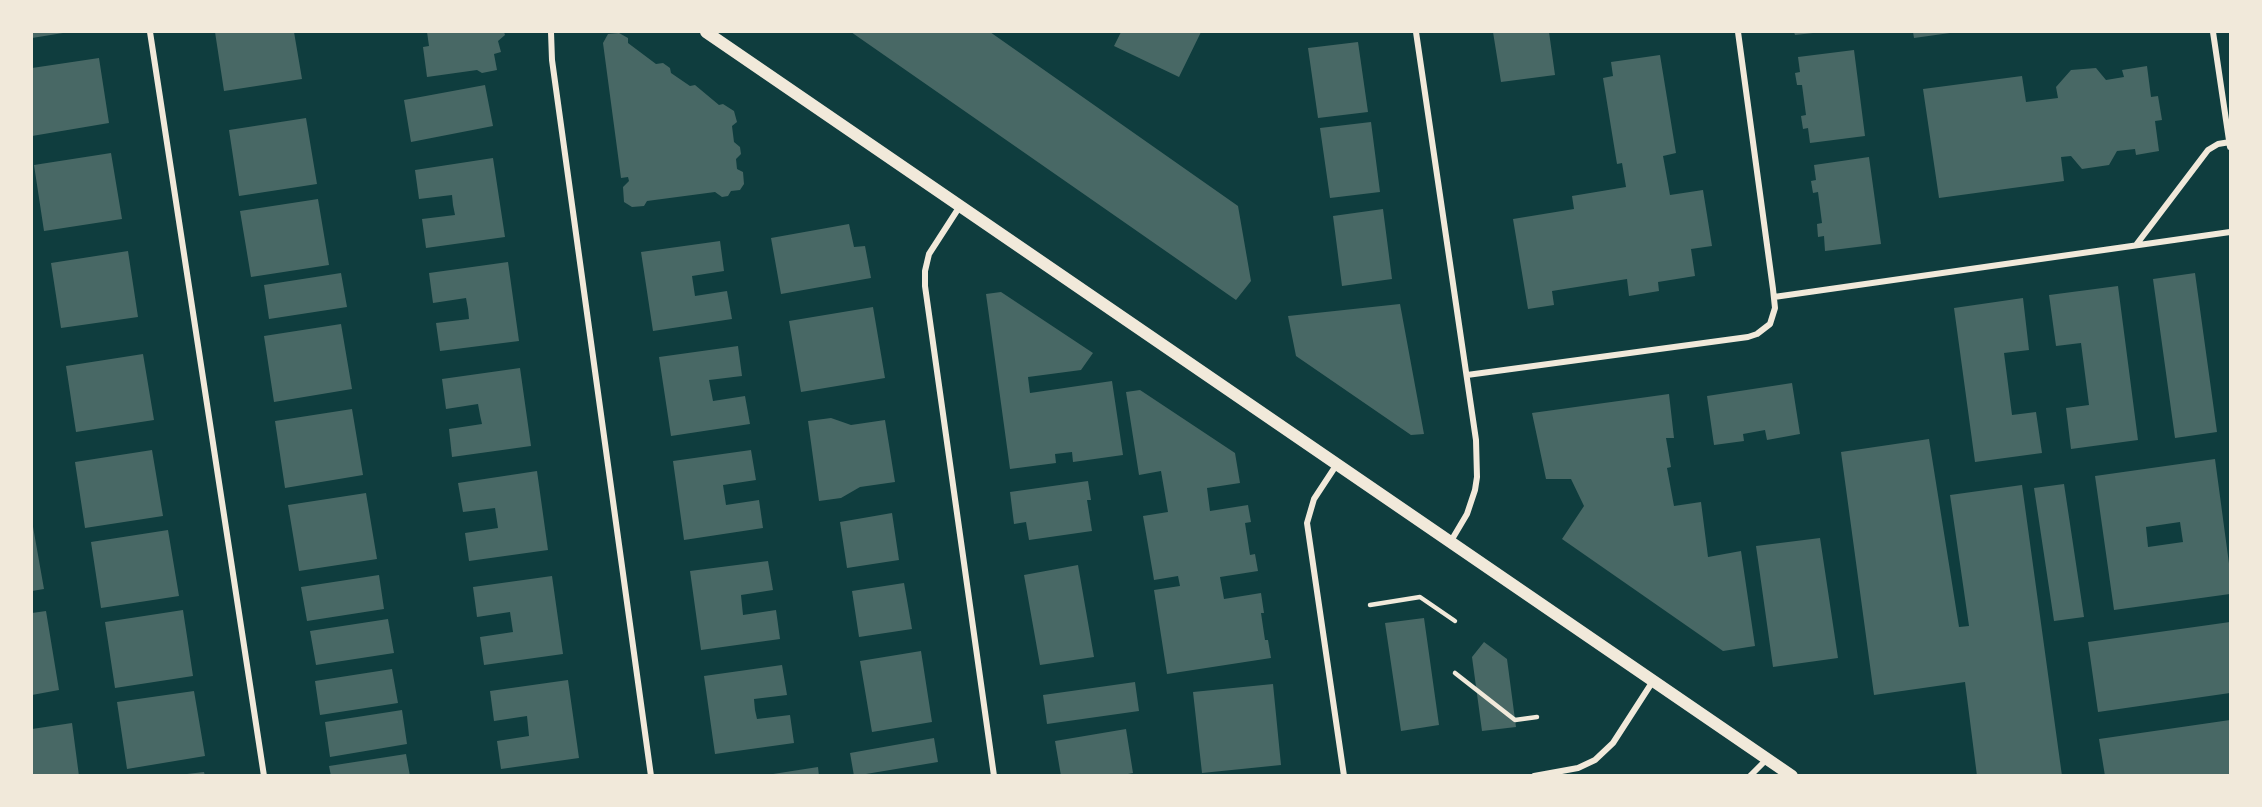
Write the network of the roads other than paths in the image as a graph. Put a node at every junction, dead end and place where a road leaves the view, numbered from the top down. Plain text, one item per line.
1 (150, 32) edge
2 (551, 32) edge
3 (706, 32) edge
4 (1416, 32) edge
5 (1737, 32) edge
6 (2213, 32) edge
7 (2227, 98) edge
8 (2230, 142) edge
9 (2230, 147) edge
10 (961, 205) junction
11 (2230, 232) edge
12 (2136, 245) junction
13 (1774, 297) junction
14 (1467, 375) junction
15 (1338, 463) junction
16 (1451, 541) junction
17 (1370, 605) dead end
18 (1455, 621) dead end
19 (1455, 673) dead end
20 (1654, 681) junction
21 (1537, 717) dead end
22 (1767, 759) junction
23 (264, 776) edge
24 (651, 776) edge
25 (994, 776) edge
26 (1344, 776) edge
27 (1534, 776) edge
28 (1750, 776) edge
29 (1792, 776) edge

1 - 23 street
2 - 24 street
3 - 10 main road
4 - 14 street
5 - 13 street
6 - 7 street
7 - 8 street
8 - 9 street
8 - 12 street
10 - 15 main road
10 - 25 street
11 - 12 street
12 - 13 street
13 - 14 street
14 - 16 street
15 - 16 main road
15 - 26 street
16 - 20 main road
17 - 18 lane
19 - 21 lane
20 - 22 main road
20 - 27 street
22 - 28 street
22 - 29 main road

